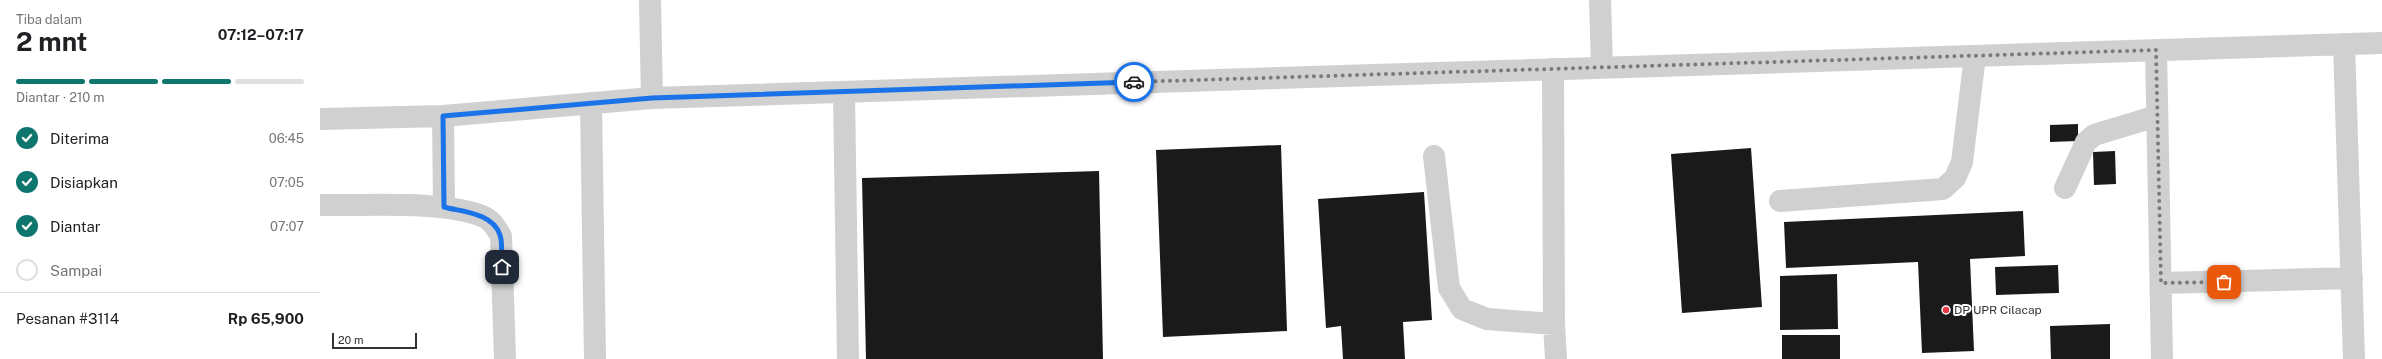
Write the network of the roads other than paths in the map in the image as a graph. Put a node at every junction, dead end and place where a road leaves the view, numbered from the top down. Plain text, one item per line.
1 (650, 0) edge
2 (1600, 0) edge
3 (2382, 43) edge
4 (2344, 44) junction
5 (2156, 50) junction
6 (1975, 56) junction
7 (1602, 67) junction
8 (1553, 69) junction
9 (844, 92) junction
10 (652, 98) junction
11 (591, 103) junction
12 (443, 116) junction
13 (2157, 116) junction
14 (320, 119) edge
15 (1434, 156) dead end
16 (2065, 188) dead end
17 (1780, 201) dead end
18 (320, 205) edge
19 (444, 207) junction
20 (2352, 278) junction
21 (2161, 283) junction
22 (1554, 324) junction
23 (505, 359) edge
24 (595, 359) edge
25 (848, 359) edge
26 (1556, 359) edge
27 (2162, 359) edge
28 (2354, 359) edge

1 - 10 lane
2 - 7 lane
3 - 4 lane
4 - 5 lane
4 - 20 lane
5 - 6 lane
5 - 13 lane
6 - 7 lane
6 - 17 lane
7 - 8 lane
8 - 9 lane
8 - 22 lane
9 - 10 lane
9 - 25 lane
10 - 11 lane
11 - 12 lane
11 - 24 lane
12 - 14 lane
12 - 19 lane
13 - 16 lane
13 - 21 lane
15 - 22 lane
18 - 19 lane
19 - 23 lane
20 - 21 lane
20 - 28 lane
21 - 27 lane
22 - 26 lane

